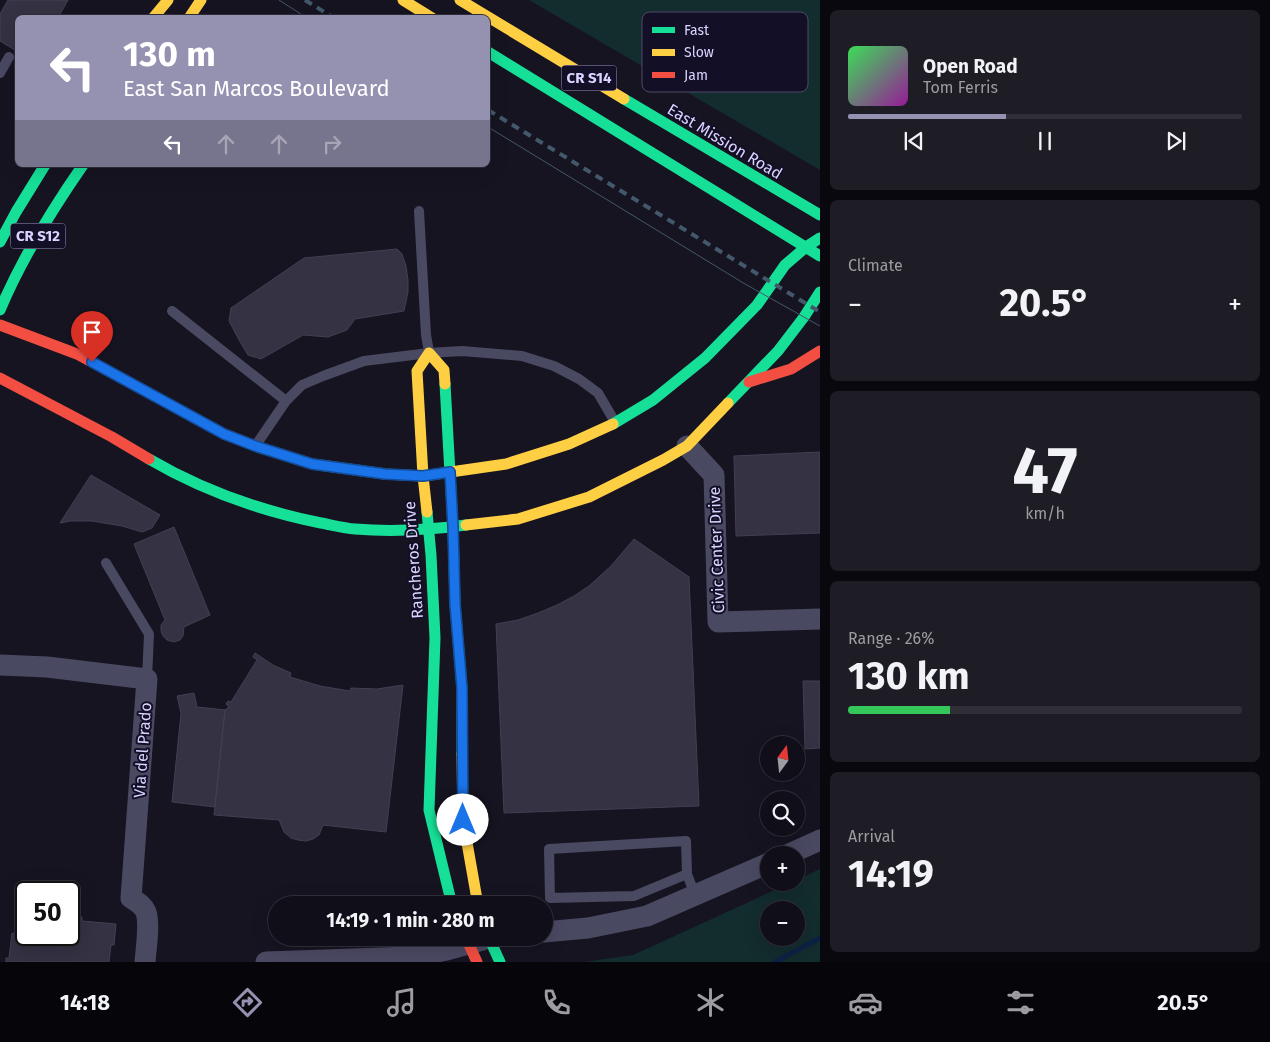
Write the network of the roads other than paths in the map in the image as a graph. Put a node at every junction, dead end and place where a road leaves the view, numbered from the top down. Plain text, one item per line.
1 (168, 0) edge
2 (201, 0) edge
3 (403, 0) edge
4 (460, 0) edge
5 (156, 15) edge
6 (191, 15) edge
7 (427, 15) edge
8 (485, 15) edge
9 (490, 18) edge
10 (490, 53) edge
11 (9, 57) dead end
12 (0, 73) edge
13 (44, 167) edge
14 (82, 167) edge
15 (419, 211) dead end
16 (820, 215) edge
17 (820, 238) edge
18 (0, 242) edge
19 (806, 247) junction
20 (820, 256) edge
21 (820, 292) edge
22 (0, 310) edge
23 (172, 312) dead end
24 (0, 324) edge
25 (820, 351) edge
26 (429, 353) junction
27 (0, 378) edge
28 (748, 383) junction
29 (286, 401) junction
30 (616, 423) junction
31 (255, 446) junction
32 (687, 446) junction
33 (450, 472) junction
34 (423, 476) junction
35 (453, 527) junction
36 (429, 530) junction
37 (106, 562) dead end
38 (820, 619) edge
39 (0, 665) edge
40 (147, 679) junction
41 (820, 840) edge
42 (805, 847) edge
43 (760, 867) edge
44 (687, 874) junction
45 (450, 896) edge
46 (476, 896) edge
47 (695, 896) junction
48 (553, 931) edge
49 (466, 946) edge
50 (484, 946) edge
51 (145, 962) edge
52 (266, 962) edge
53 (500, 962) edge

1 - 5 main road
2 - 6 main road
3 - 7 main road
4 - 8 main road, East Mission Road / CR S14
9 - 16 main road, East Mission Road / CR S14
10 - 19 main road, CR S14
11 - 12 lane
13 - 18 main road, CR S12
14 - 22 main road, CR S12
15 - 26 lane
17 - 19 main road
19 - 20 main road, CR S14
19 - 30 main road
21 - 28 main road
23 - 29 lane
24 - 31 main road
25 - 28 main road
26 - 29 lane
26 - 30 lane
26 - 33 main road
26 - 34 main road, Rancheros Drive
27 - 36 main road
28 - 32 main road
29 - 31 lane
30 - 33 main road
31 - 34 main road
32 - 35 main road
32 - 38 street, Civic Center Drive
33 - 34 main road
33 - 35 main road
34 - 36 main road, Rancheros Drive
35 - 36 main road
35 - 46 main road
36 - 45 main road, Rancheros Drive
37 - 40 lane
39 - 40 street, Via del Prado
40 - 51 street, Via del Prado
41 - 42 street
43 - 47 street
44 - 44 lane
44 - 47 lane
47 - 48 street
49 - 52 street
50 - 53 main road

